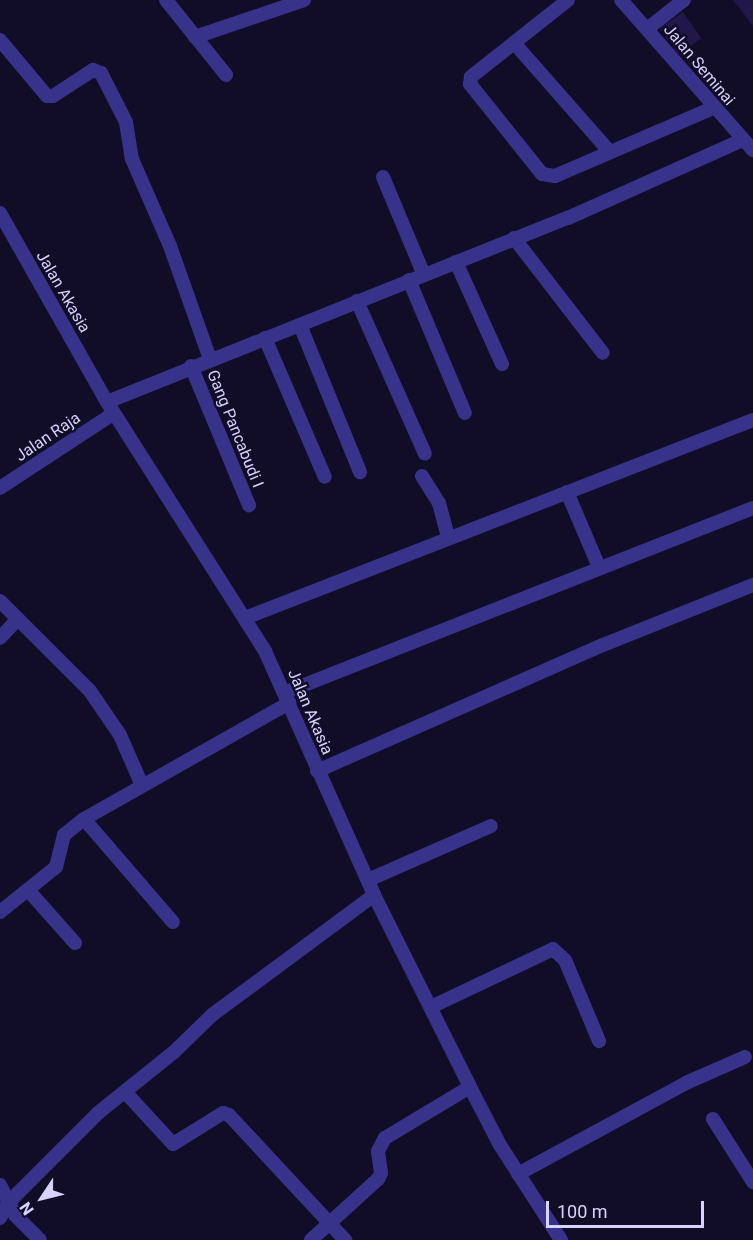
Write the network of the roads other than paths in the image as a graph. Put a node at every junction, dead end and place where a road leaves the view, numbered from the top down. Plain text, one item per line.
1 (166, 0) edge
2 (304, 0) edge
3 (568, 0) edge
4 (621, 0) edge
5 (684, 0) edge
6 (647, 29) junction
7 (195, 37) junction
8 (0, 40) edge
9 (514, 44) junction
10 (226, 75) dead end
11 (713, 108) junction
12 (750, 146) edge
13 (609, 152) junction
14 (383, 177) dead end
15 (0, 213) edge
16 (514, 238) junction
17 (456, 262) junction
18 (424, 275) junction
19 (409, 280) junction
20 (357, 301) junction
21 (300, 325) junction
22 (266, 338) junction
23 (603, 353) dead end
24 (210, 359) junction
25 (502, 364) dead end
26 (191, 366) junction
27 (111, 407) junction
28 (465, 413) dead end
29 (753, 420) edge
30 (425, 453) dead end
31 (360, 472) dead end
32 (422, 476) dead end
33 (325, 477) dead end
34 (0, 488) edge
35 (567, 492) junction
36 (249, 505) dead end
37 (753, 508) edge
38 (448, 536) junction
39 (599, 567) junction
40 (753, 585) edge
41 (0, 602) edge
42 (245, 618) junction
43 (18, 619) junction
44 (0, 638) edge
45 (286, 698) junction
46 (317, 771) junction
47 (141, 783) junction
48 (84, 819) junction
49 (490, 826) dead end
50 (368, 880) junction
51 (28, 890) junction
52 (374, 895) junction
53 (0, 912) edge
54 (173, 922) dead end
55 (75, 943) dead end
56 (431, 1006) junction
57 (599, 1041) dead end
58 (745, 1058) dead end
59 (470, 1087) junction
60 (126, 1093) junction
61 (713, 1119) dead end
62 (518, 1174) junction
63 (753, 1182) edge
64 (0, 1185) edge
65 (8, 1203) junction
66 (0, 1217) edge
67 (329, 1224) junction
68 (40, 1240) edge
69 (311, 1240) edge
70 (345, 1240) edge
71 (561, 1240) edge

1 - 7 street
2 - 7 street
3 - 9 street
4 - 6 street, Jalan Seminai
5 - 6 street
6 - 11 street, Jalan Seminai
7 - 10 street
8 - 24 street
9 - 13 street
9 - 13 street
11 - 12 street, Jalan Seminai
11 - 13 street
12 - 16 street, Jalan Raja
14 - 18 street
15 - 27 street, Jalan Akasia
16 - 17 street, Jalan Raja
16 - 23 street
17 - 18 street, Jalan Raja
17 - 25 street
18 - 19 street, Jalan Raja
19 - 20 street, Jalan Raja
19 - 28 street
20 - 21 street, Jalan Raja
20 - 30 street
21 - 22 street, Jalan Raja
21 - 31 street
22 - 24 street, Jalan Raja
22 - 33 street
24 - 26 street, Jalan Raja
26 - 27 street, Jalan Raja
26 - 36 street, Gang Pancabudi I
27 - 34 street, Jalan Raja
27 - 42 street, Jalan Akasia
29 - 35 street
32 - 38 street
35 - 38 street
35 - 39 street
37 - 39 street
38 - 42 street
39 - 45 street
40 - 46 street
41 - 43 street
42 - 45 street, Jalan Akasia
43 - 44 street
43 - 47 street
45 - 46 street, Jalan Akasia
45 - 47 street
46 - 50 street, Jalan Akasia
47 - 48 street
48 - 51 street
48 - 54 street
49 - 50 street
50 - 52 street, Jalan Akasia
51 - 53 street
51 - 55 street
52 - 56 street, Jalan Akasia
52 - 60 street
56 - 57 street
56 - 59 street, Jalan Akasia
58 - 62 street
59 - 62 street, Jalan Akasia
59 - 67 street
60 - 65 street
60 - 67 street
61 - 63 street
62 - 71 street, Jalan Akasia
64 - 65 street
65 - 66 street
65 - 68 street
67 - 69 street
67 - 70 street

